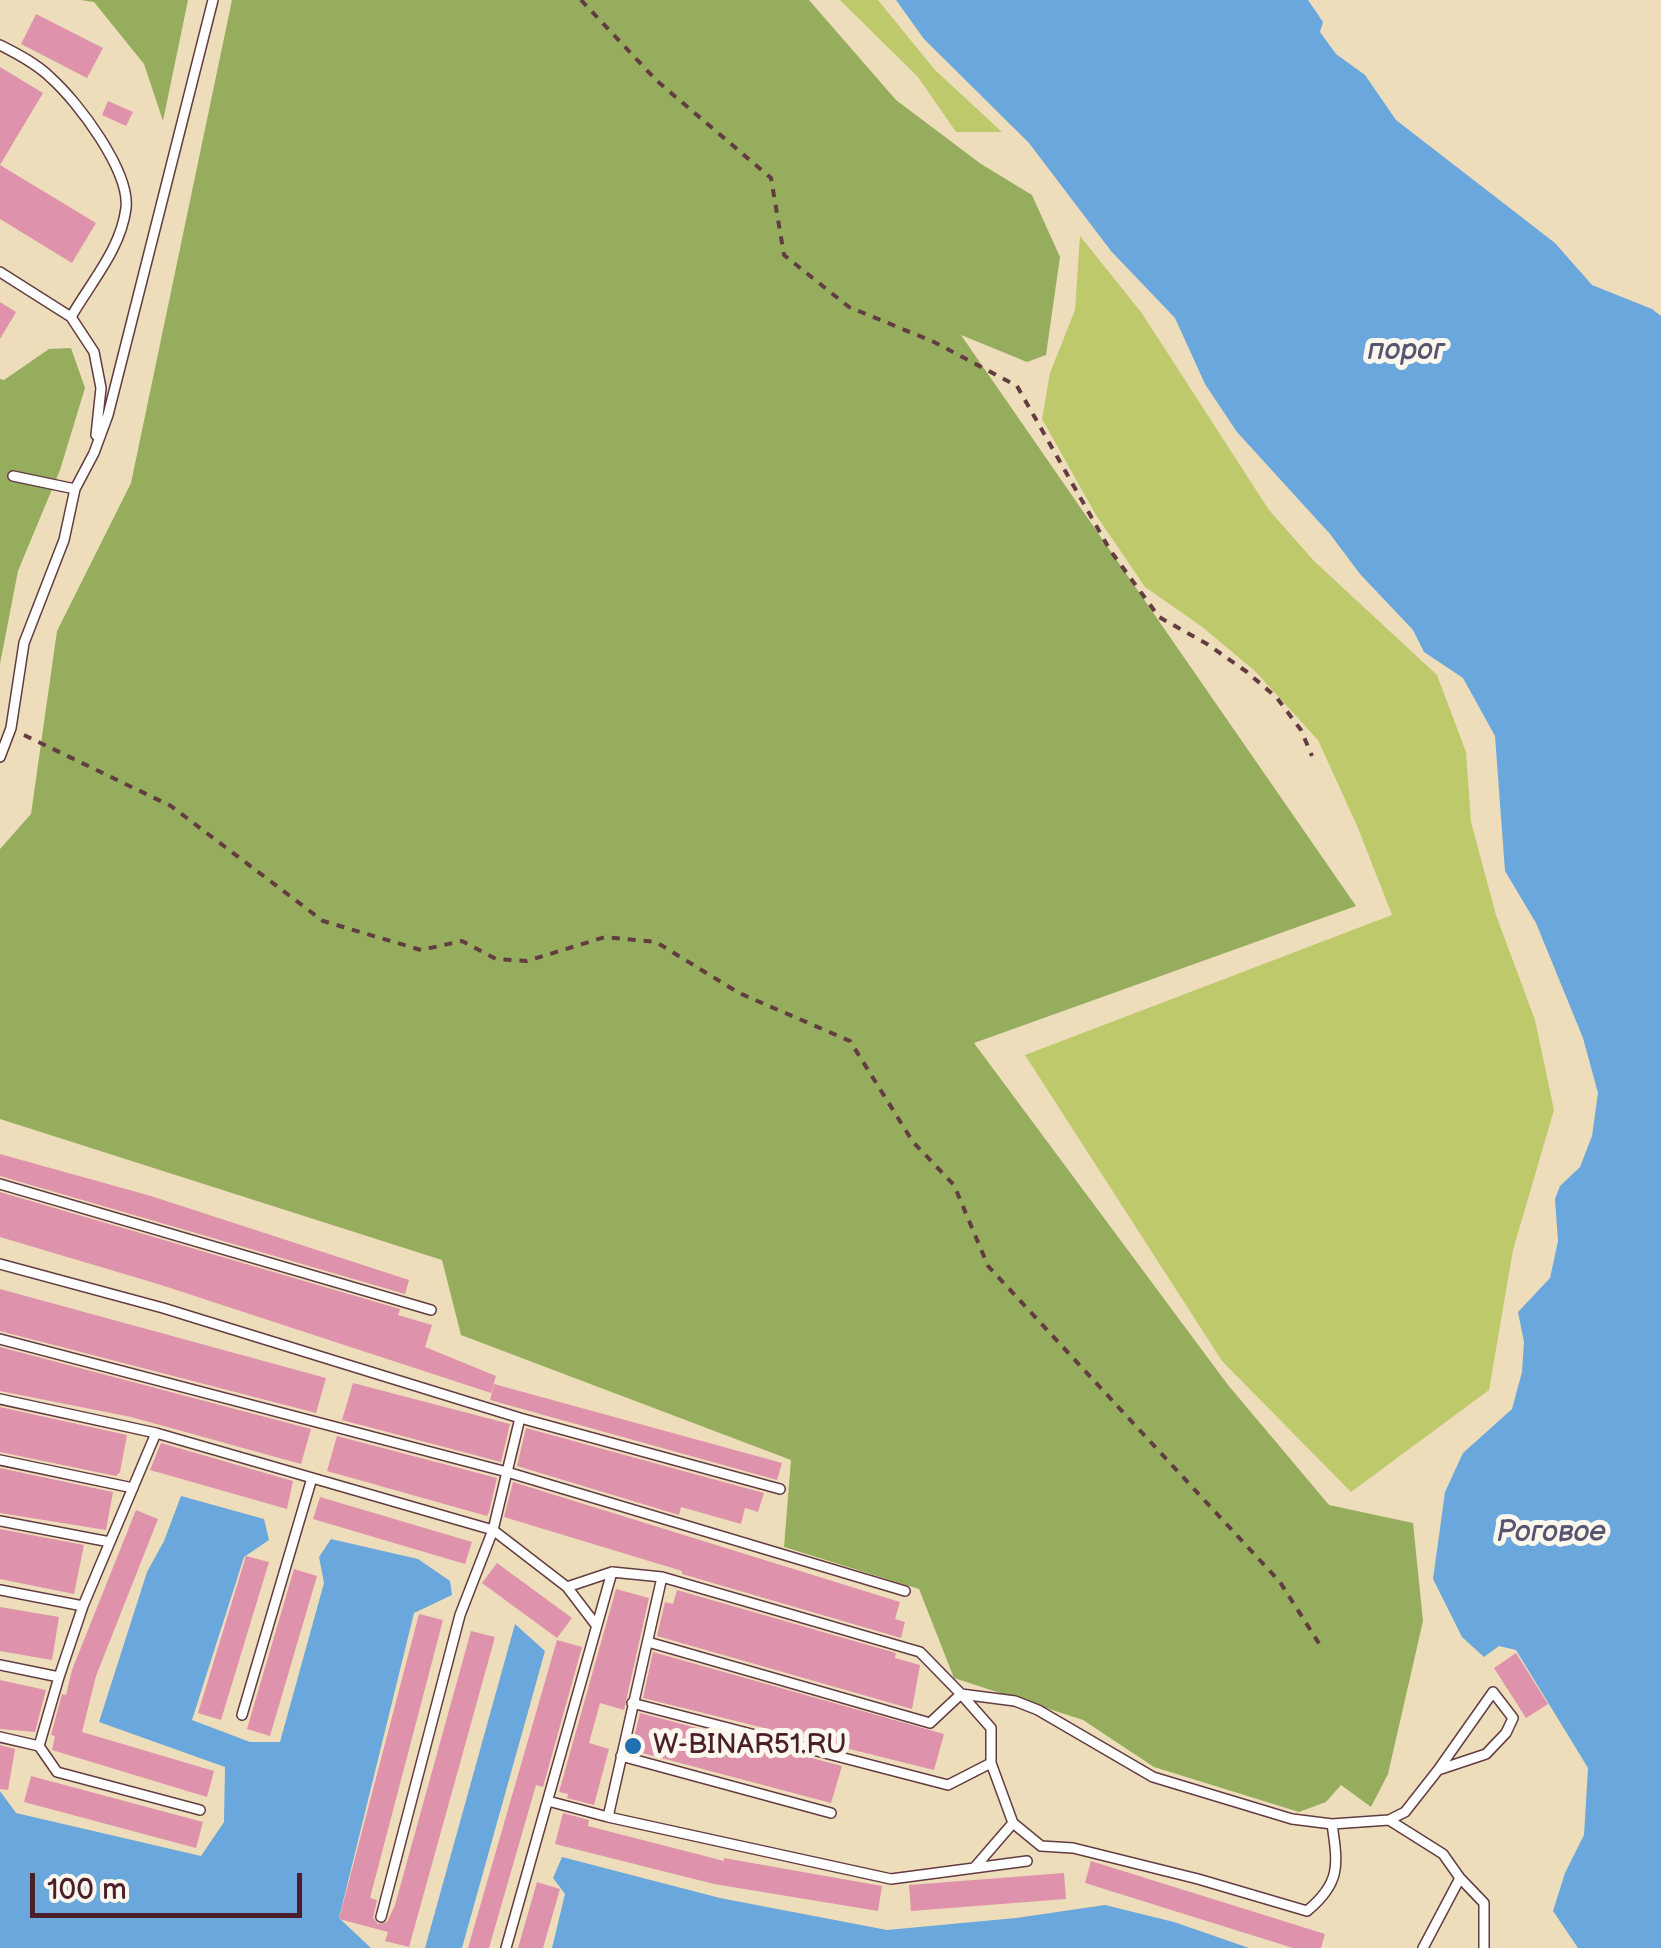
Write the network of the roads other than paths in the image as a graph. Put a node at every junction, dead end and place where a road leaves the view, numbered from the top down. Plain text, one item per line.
1 (213, 0) edge
2 (0, 45) edge
3 (0, 272) edge
4 (71, 316) junction
5 (94, 453) junction
6 (14, 476) dead end
7 (75, 489) junction
8 (0, 756) edge
9 (0, 1184) edge
10 (0, 1264) edge
11 (430, 1310) dead end
12 (0, 1339) edge
13 (0, 1399) edge
14 (520, 1418) junction
15 (156, 1433) junction
16 (0, 1460) edge
17 (507, 1472) junction
18 (312, 1478) junction
19 (134, 1488) junction
20 (780, 1489) dead end
21 (0, 1520) edge
22 (493, 1530) junction
23 (110, 1542) junction
24 (612, 1572) junction
25 (662, 1578) junction
26 (567, 1587) junction
27 (0, 1590) edge
28 (905, 1591) dead end
29 (83, 1606) junction
30 (596, 1625) junction
31 (648, 1642) junction
32 (0, 1665) edge
33 (59, 1677) junction
34 (961, 1694) junction
35 (632, 1703) junction
36 (242, 1715) dead end
37 (0, 1737) edge
38 (40, 1746) junction
39 (620, 1756) junction
40 (991, 1762) junction
41 (1438, 1770) junction
42 (548, 1800) junction
43 (200, 1810) dead end
44 (831, 1813) dead end
45 (608, 1817) junction
46 (1389, 1820) junction
47 (1013, 1823) junction
48 (1332, 1824) junction
49 (1027, 1861) dead end
50 (975, 1868) junction
51 (1460, 1878) junction
52 (381, 1917) dead end
53 (506, 1948) edge
54 (1422, 1948) edge
55 (1484, 1948) edge

1 - 5 lane
2 - 4 lane
3 - 4 lane
4 - 5 lane
5 - 7 lane
6 - 7 lane
7 - 8 lane
9 - 11 lane
10 - 14 lane
12 - 17 lane
13 - 15 lane
14 - 17 lane
14 - 20 lane
15 - 18 lane
15 - 19 lane
16 - 19 lane
17 - 22 lane
17 - 28 lane
18 - 22 lane
18 - 36 lane
19 - 23 lane
21 - 23 lane
22 - 26 lane
22 - 52 lane
23 - 29 lane
24 - 25 lane
24 - 26 lane
24 - 30 lane
25 - 31 lane
25 - 34 lane
26 - 30 lane
27 - 29 lane
29 - 33 lane
30 - 42 lane
31 - 34 lane
31 - 35 lane
32 - 33 lane
33 - 38 lane
34 - 40 lane
34 - 48 lane
35 - 39 lane
35 - 40 lane
37 - 38 lane
38 - 43 lane
39 - 44 lane
39 - 45 lane
40 - 47 lane
41 - 41 lane
41 - 46 lane
42 - 45 lane
42 - 53 lane
45 - 50 lane
46 - 48 lane
46 - 51 lane
47 - 48 lane
47 - 50 lane
49 - 50 lane
51 - 54 lane
51 - 55 lane

